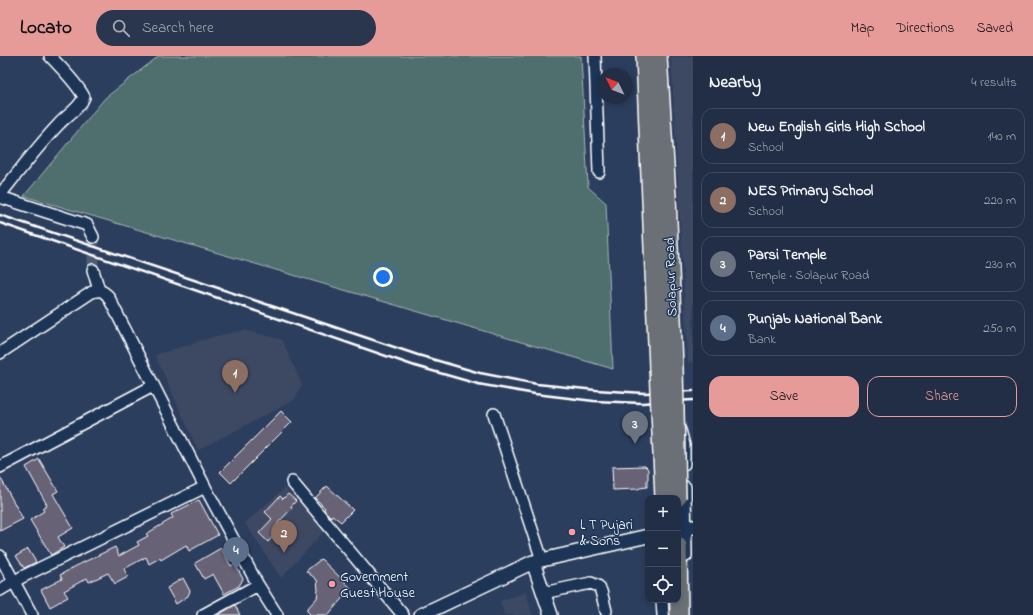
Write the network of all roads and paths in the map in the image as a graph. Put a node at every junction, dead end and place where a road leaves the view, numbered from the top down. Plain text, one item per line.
1 (50, 56) edge
2 (595, 56) edge
3 (646, 56) edge
4 (658, 56) edge
5 (599, 172) dead end
6 (0, 196) edge
7 (93, 237) tunnel mouth
8 (93, 270) tunnel mouth
9 (99, 290) junction
10 (0, 353) edge
11 (666, 368) junction
12 (153, 386) junction
13 (494, 414) dead end
14 (668, 419) junction
15 (0, 467) edge
16 (292, 482) dead end
17 (205, 487) junction
18 (658, 495) edge
19 (664, 495) edge
20 (677, 495) edge
21 (685, 528) edge
22 (645, 537) edge
23 (0, 556) edge
24 (537, 561) junction
25 (679, 567) edge
26 (14, 581) junction
27 (258, 585) junction
28 (0, 590) edge
29 (543, 593) junction
30 (662, 603) edge
31 (668, 603) edge
32 (606, 611) dead end
33 (32, 615) edge
34 (203, 615) edge
35 (277, 615) edge
36 (403, 615) edge
37 (421, 615) edge
38 (551, 615) edge
39 (663, 615) edge
40 (669, 615) edge
41 (680, 615) edge
42 (687, 615) edge

1 - 6 street
2 - 5 street
3 - 11 main road, Solapur Road
4 - 11 main road, Solapur Road
6 - 7 street
8 - 9 street
9 - 10 street
9 - 12 street
11 - 14 main road, Solapur Road, bridge
12 - 15 street
12 - 17 street
13 - 24 street
14 - 18 street
14 - 19 main road, bridge
14 - 20 main road, Solapur Road, bridge
14 - 21 street
16 - 36 street
17 - 26 street
17 - 27 street
21 - 42 street
22 - 24 street
23 - 26 street
24 - 29 street
24 - 37 street
25 - 41 main road
26 - 28 street
26 - 33 street
27 - 34 street
27 - 35 street
29 - 32 street
29 - 38 street
30 - 39 street
31 - 40 main road

